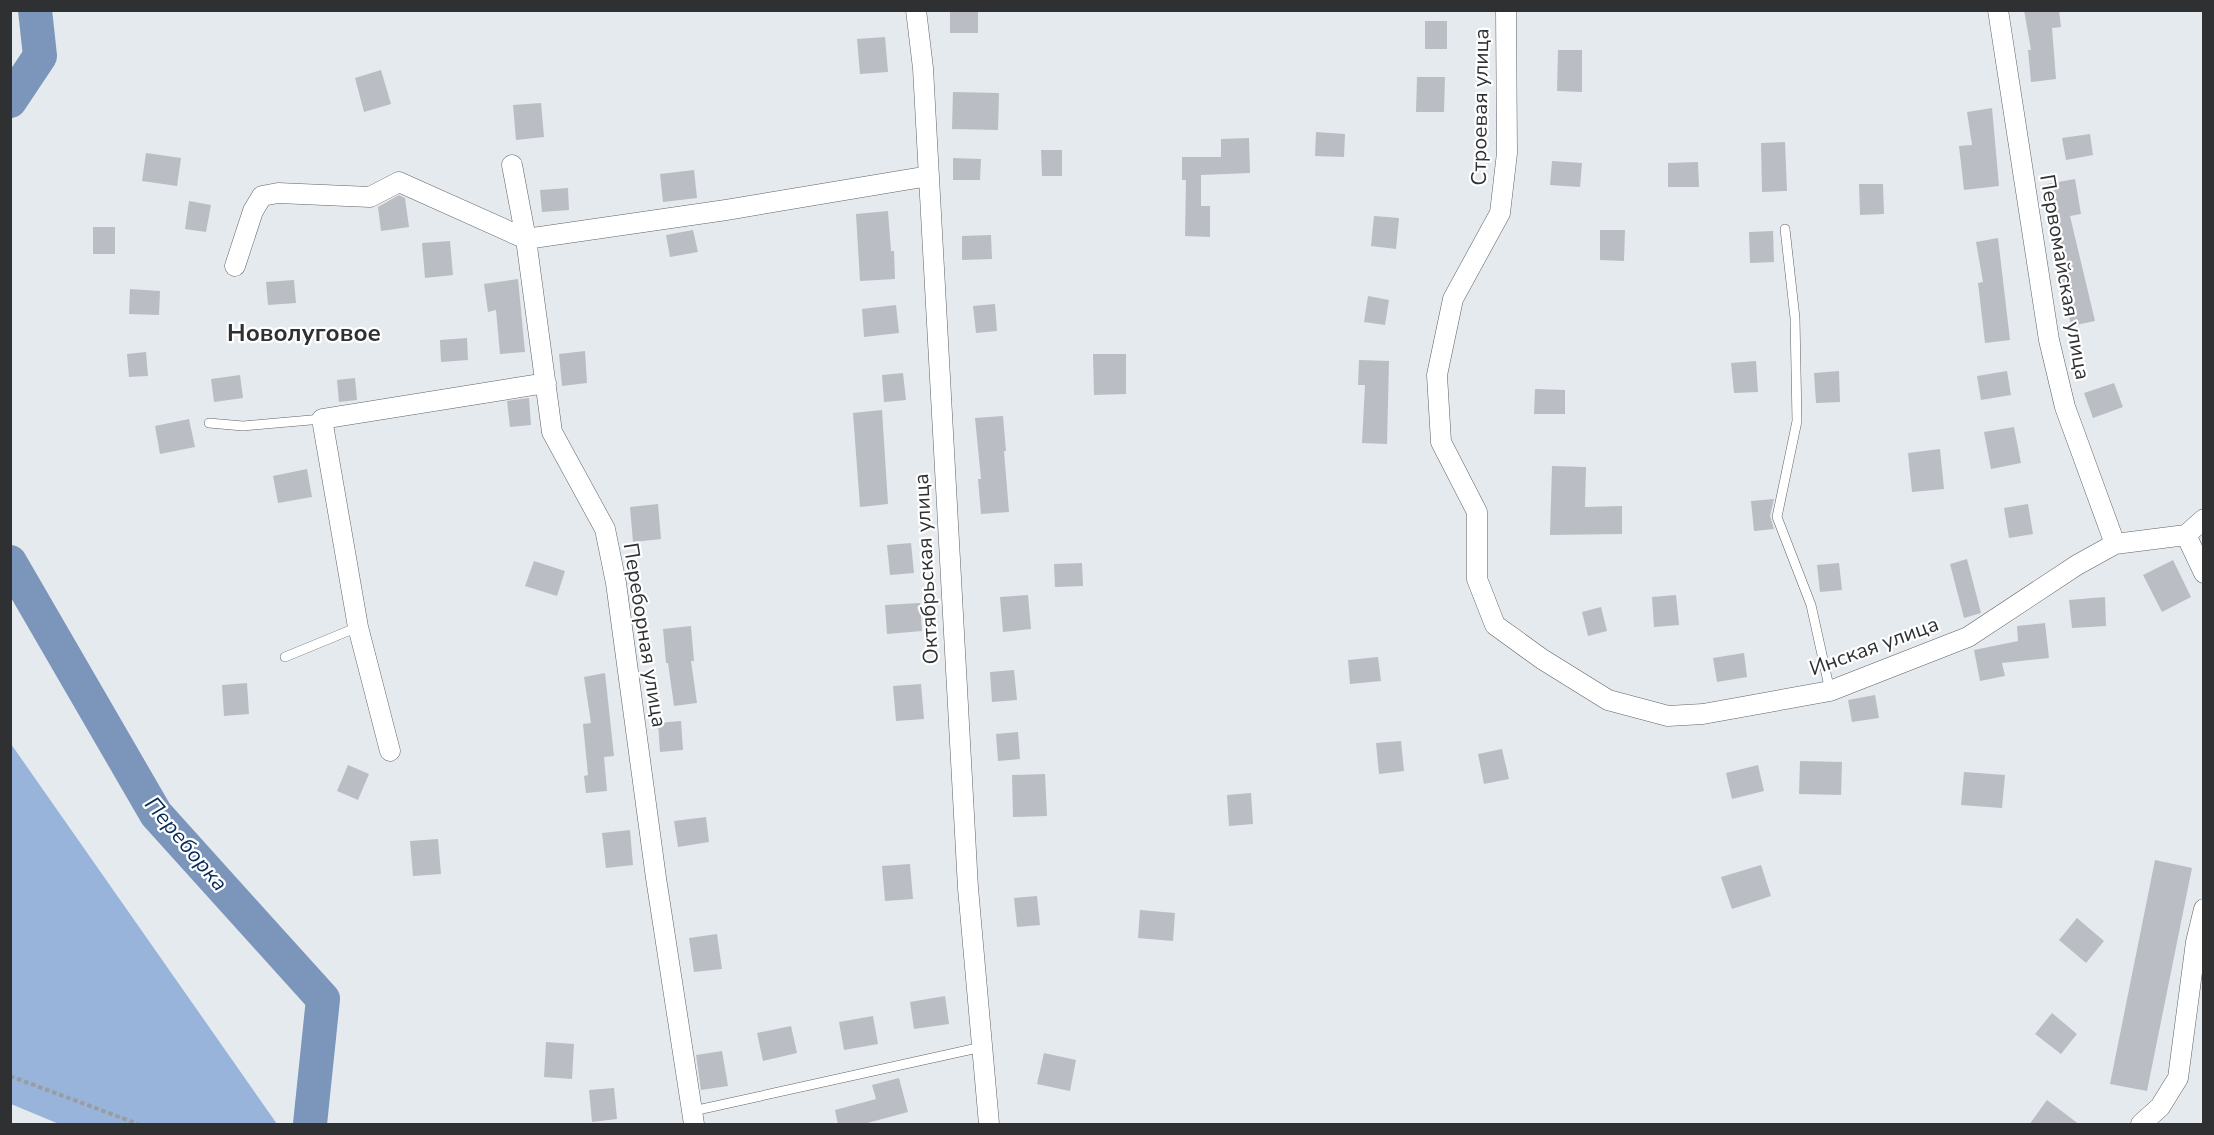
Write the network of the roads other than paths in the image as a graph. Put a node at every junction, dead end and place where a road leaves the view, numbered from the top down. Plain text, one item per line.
1 (916, 10) edge
2 (1506, 10) edge
3 (1998, 10) edge
4 (512, 165) dead end
5 (929, 176) junction
6 (1785, 229) dead end
7 (526, 239) junction
8 (236, 266) dead end
9 (546, 383) junction
10 (322, 419) junction
11 (209, 423) dead end
12 (2204, 519) edge
13 (2186, 535) junction
14 (2115, 544) junction
15 (2204, 573) edge
16 (357, 627) junction
17 (285, 657) dead end
18 (1542, 659) joint
19 (1830, 692) junction
20 (390, 751) dead end
21 (2204, 909) edge
22 (982, 1047) junction
23 (693, 1118) edge
24 (989, 1125) edge
25 (2141, 1125) edge

1 - 5 street, Октябрьская улица
2 - 18 street, Строевая улица
3 - 14 street, Первомайская улица
4 - 7 street, Переборная улица
5 - 7 street
5 - 22 street, Октябрьская улица
6 - 19 lane
7 - 8 street
7 - 9 street, Переборная улица
9 - 10 street
9 - 23 street, Переборная улица
10 - 11 lane
10 - 16 street
12 - 13 street
13 - 14 street, Инская улица
13 - 15 street
14 - 19 street, Инская улица
16 - 17 lane
16 - 20 street
18 - 19 street, Инская улица
21 - 25 street
22 - 23 lane
22 - 24 street, Октябрьская улица

